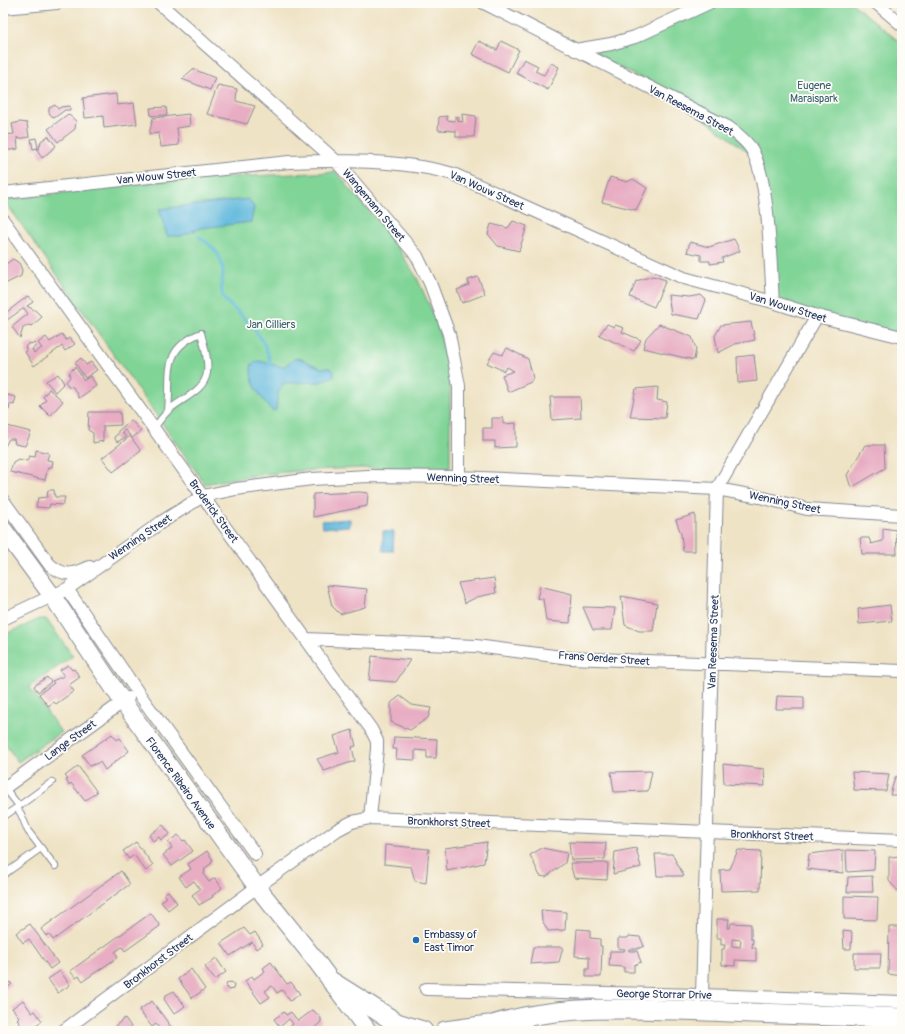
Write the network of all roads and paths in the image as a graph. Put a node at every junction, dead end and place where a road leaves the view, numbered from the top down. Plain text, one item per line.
1 (57, 3) edge
2 (159, 3) edge
3 (484, 3) edge
4 (710, 3) edge
5 (876, 3) edge
6 (3, 8) edge
7 (902, 25) edge
8 (575, 50) junction
9 (336, 160) junction
10 (3, 193) edge
11 (3, 220) edge
12 (773, 302) junction
13 (817, 316) junction
14 (902, 337) edge
15 (168, 410) junction
16 (154, 428) junction
17 (459, 477) junction
18 (718, 489) junction
19 (203, 496) junction
20 (3, 500) edge
21 (902, 515) edge
22 (3, 529) edge
23 (107, 560) junction
24 (60, 593) junction
25 (3, 619) edge
26 (306, 639) junction
27 (712, 664) junction
28 (902, 671) edge
29 (137, 691) junction
30 (123, 702) junction
31 (52, 782) dead end
32 (4, 788) edge
33 (18, 807) junction
34 (3, 817) edge
35 (370, 818) junction
36 (707, 832) junction
37 (902, 840) edge
38 (41, 848) junction
39 (256, 854) dead end
40 (55, 866) dead end
41 (3, 875) edge
42 (257, 887) junction
43 (332, 982) junction
44 (426, 988) dead end
45 (702, 995) junction
46 (902, 1002) edge
47 (902, 1018) edge
48 (494, 1024) junction
49 (63, 1031) edge
50 (368, 1031) edge
51 (423, 1031) edge
52 (445, 1031) edge
53 (476, 1031) edge

1 - 6 street
2 - 9 street, Wangemann Street
3 - 8 street, Van Reesema Street
4 - 8 street
5 - 7 street
8 - 12 street, Van Reesema Street
9 - 10 street, Van Wouw Street
9 - 12 street, Van Wouw Street
9 - 17 street, Wangemann Street
11 - 16 street, Broderick Street
12 - 13 street, Van Wouw Street
13 - 14 street, Van Wouw Street
13 - 18 street, Van Reesema Street
15 - 15 lane
15 - 16 lane
16 - 19 street, Broderick Street
17 - 18 street, Wenning Street
17 - 19 street, Wenning Street
18 - 21 street, Wenning Street
18 - 27 street, Van Reesema Street
19 - 23 street, Wenning Street
19 - 26 street, Broderick Street
20 - 23 street
22 - 24 main road, Florence Ribeiro Avenue
23 - 24 street, Wenning Street
24 - 25 street, Wenning Street
24 - 29 street
24 - 30 main road, Florence Ribeiro Avenue
26 - 27 street, Frans Oerder Street
26 - 35 street, Broderick Street
27 - 28 street, Frans Oerder Street
27 - 36 street, Van Reesema Street
29 - 30 street, Lange Street
29 - 39 street
30 - 32 street, Lange Street
30 - 42 main road, Florence Ribeiro Avenue
31 - 33 lane
32 - 33 lane
33 - 34 lane
33 - 38 lane
35 - 36 street, Bronkhorst Street
35 - 42 street, Bronkhorst Street
36 - 37 street, Bronkhorst Street
36 - 45 street, Van Reesema Street
38 - 40 lane
38 - 41 lane
42 - 43 main road, Florence Ribeiro Avenue
42 - 49 street, Bronkhorst Street
43 - 50 main road, Florence Ribeiro Avenue
43 - 51 main road
44 - 45 street, George Storrar Drive
45 - 46 street, George Storrar Drive
47 - 48 main road, George Storrar Drive
48 - 52 main road
48 - 53 main road, George Storrar Drive

